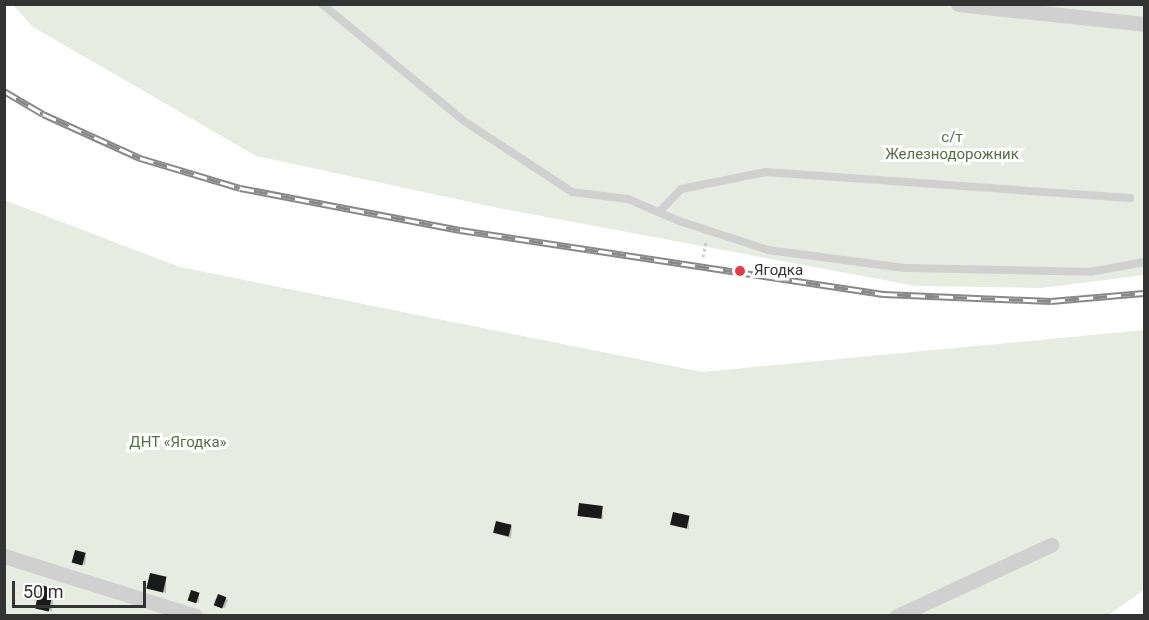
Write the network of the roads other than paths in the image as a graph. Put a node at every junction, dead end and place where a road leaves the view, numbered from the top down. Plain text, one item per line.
1 (322, 4) edge
2 (958, 4) edge
3 (1144, 24) edge
4 (1130, 198) dead end
5 (659, 212) junction
6 (1144, 262) edge
7 (1051, 545) dead end
8 (4, 556) edge
9 (196, 615) edge
10 (897, 615) edge

1 - 5 lane
2 - 3 street
4 - 5 lane
5 - 6 lane
7 - 10 street
8 - 9 street

